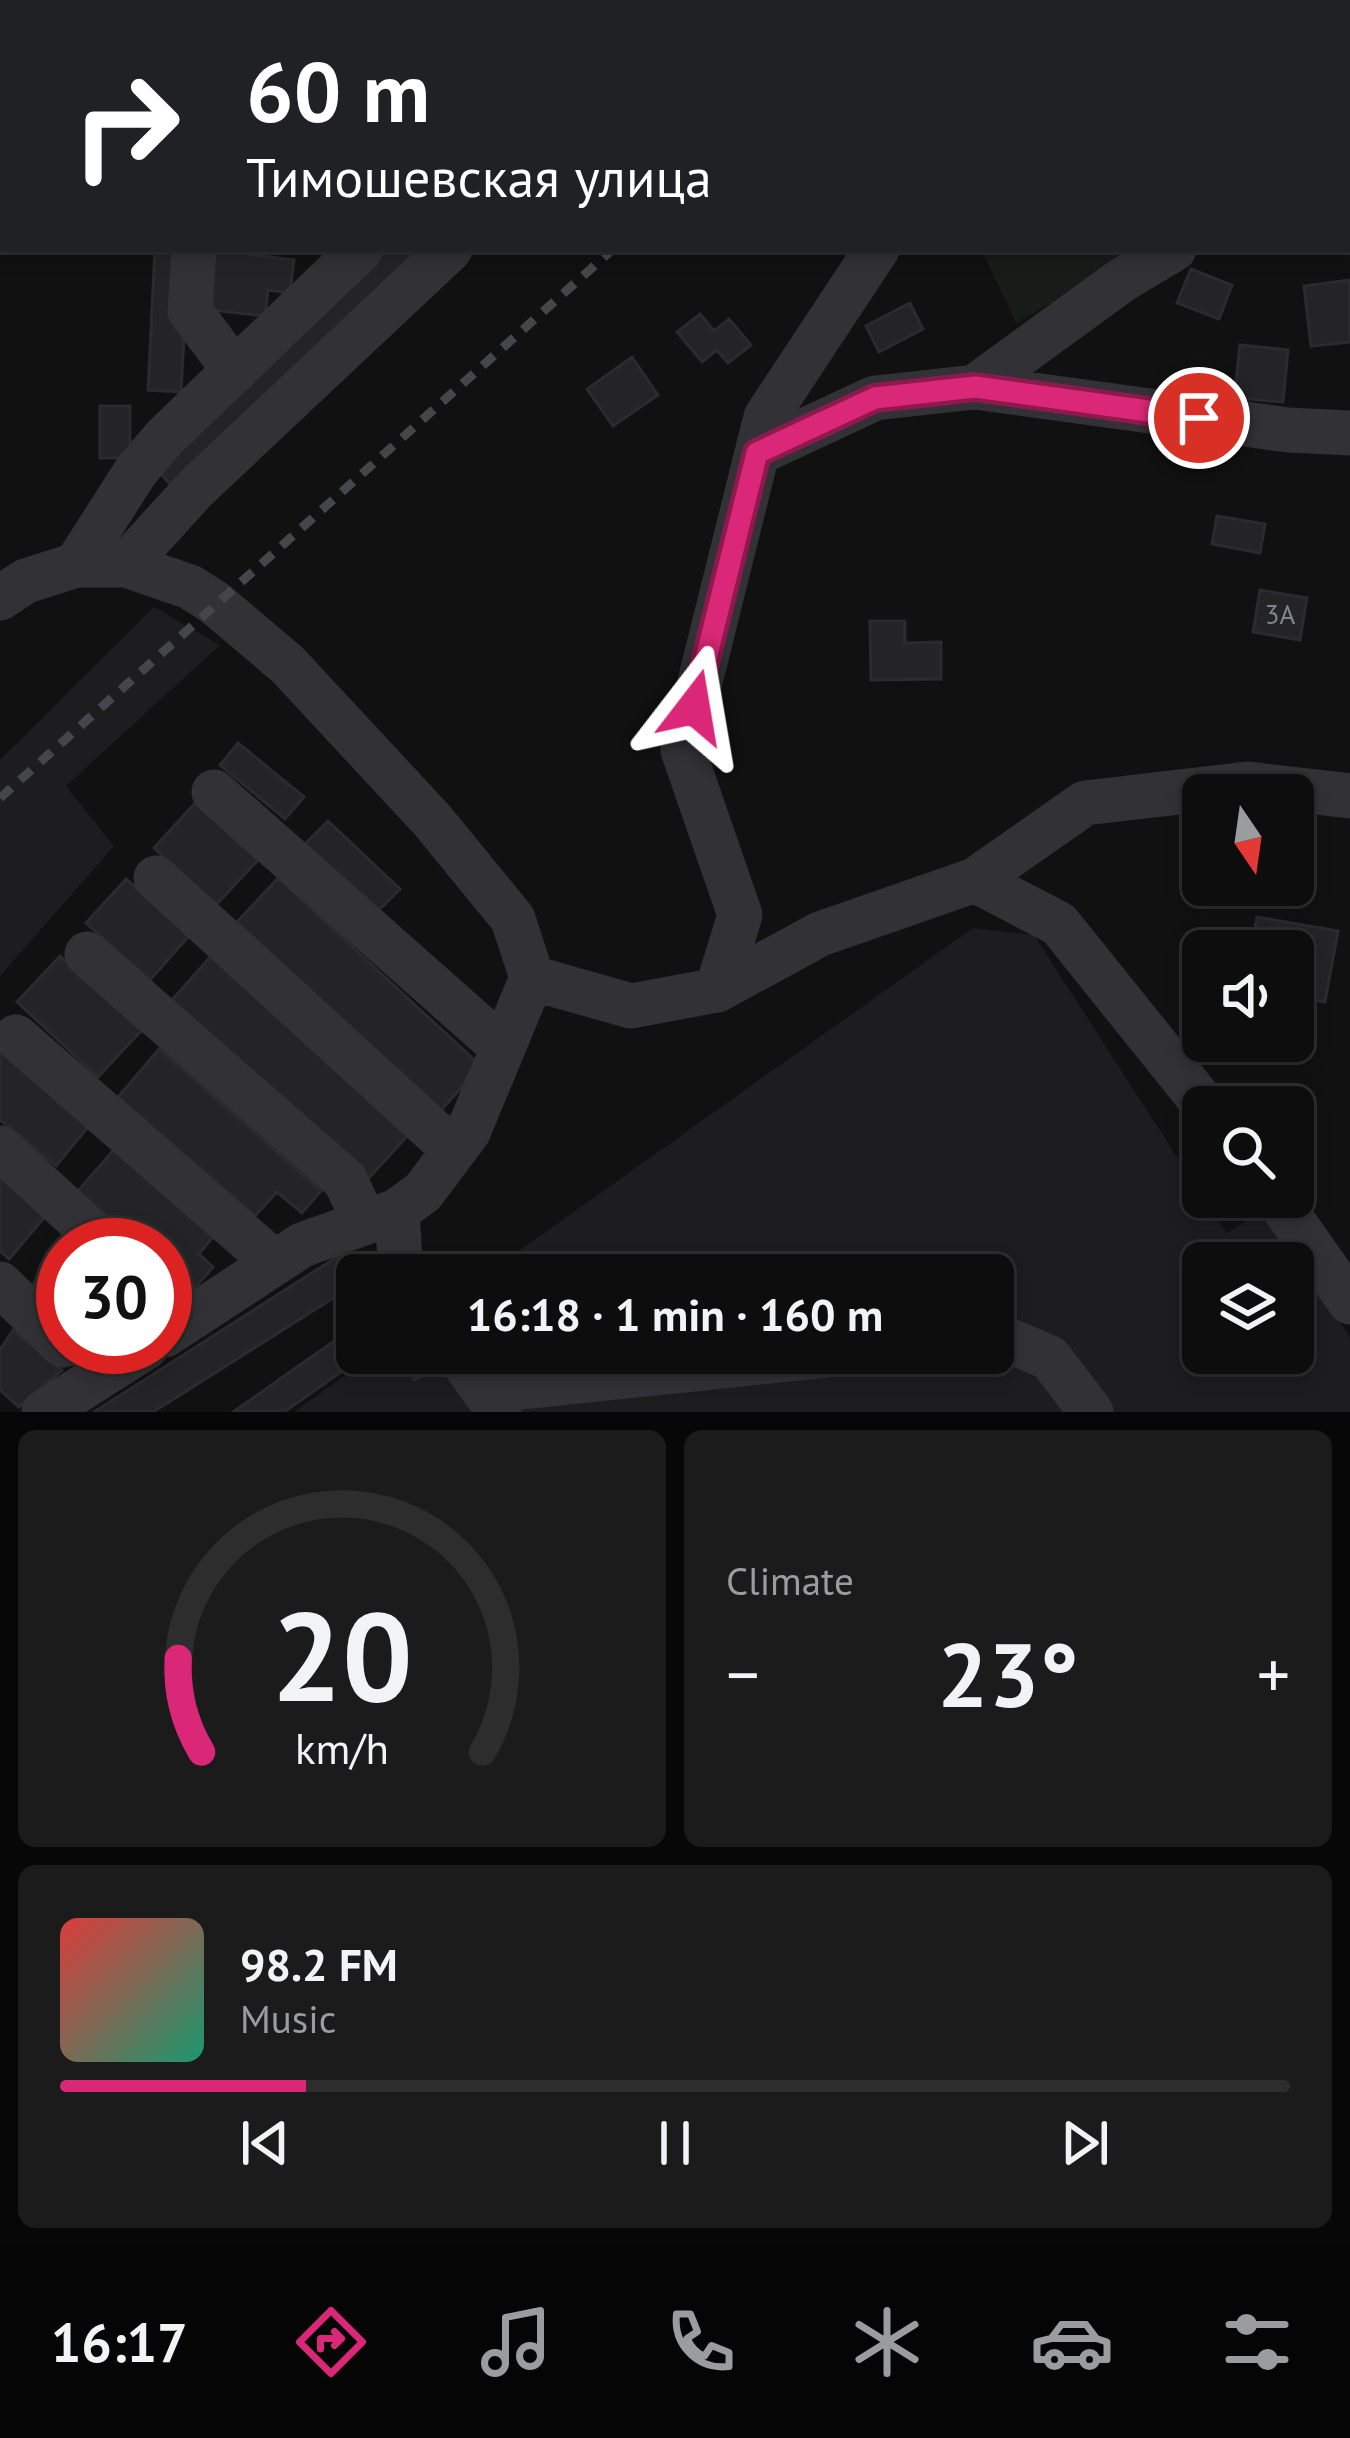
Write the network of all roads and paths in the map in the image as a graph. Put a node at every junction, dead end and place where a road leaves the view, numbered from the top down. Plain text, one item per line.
1 (194, 252) edge
2 (447, 252) edge
3 (875, 252) edge
4 (1169, 252) edge
5 (339, 256) edge
6 (235, 370) junction
7 (975, 387) junction
8 (1350, 433) edge
9 (757, 453) junction
10 (126, 565) junction
11 (76, 566) junction
12 (0, 598) edge
13 (214, 792) dead end
14 (1350, 796) edge
15 (156, 878) dead end
16 (975, 880) junction
17 (87, 954) dead end
18 (532, 978) junction
19 (717, 990) junction
20 (16, 1037) dead end
21 (503, 1048) junction
22 (1189, 1086) edge
23 (0, 1148) edge
24 (454, 1150) junction
25 (381, 1216) junction
26 (76, 1218) edge
27 (1291, 1218) edge
28 (397, 1254) edge
29 (274, 1262) junction
30 (0, 1284) edge
31 (1350, 1302) edge
32 (192, 1308) edge
33 (36, 1319) edge
34 (1014, 1342) edge
35 (93, 1374) edge
36 (106, 1374) edge
37 (473, 1374) edge
38 (694, 1374) edge
39 (98, 1379) junction
40 (492, 1402) edge
41 (44, 1412) edge
42 (1090, 1412) edge

1 - 6 street
2 - 10 street
3 - 9 street
4 - 7 street
5 - 6 street
6 - 11 street
7 - 8 street
7 - 9 street
9 - 19 street
10 - 11 street
10 - 18 street
11 - 12 street
13 - 21 street
14 - 16 street
15 - 24 street
16 - 19 street
16 - 22 street
17 - 25 street
18 - 19 street
18 - 21 street
20 - 29 street
21 - 24 street
23 - 26 street
24 - 25 street
25 - 28 street
25 - 29 street
27 - 31 street
29 - 32 street
30 - 33 street
34 - 42 street
35 - 39 street
36 - 39 street
37 - 40 street
38 - 40 street
39 - 41 street

